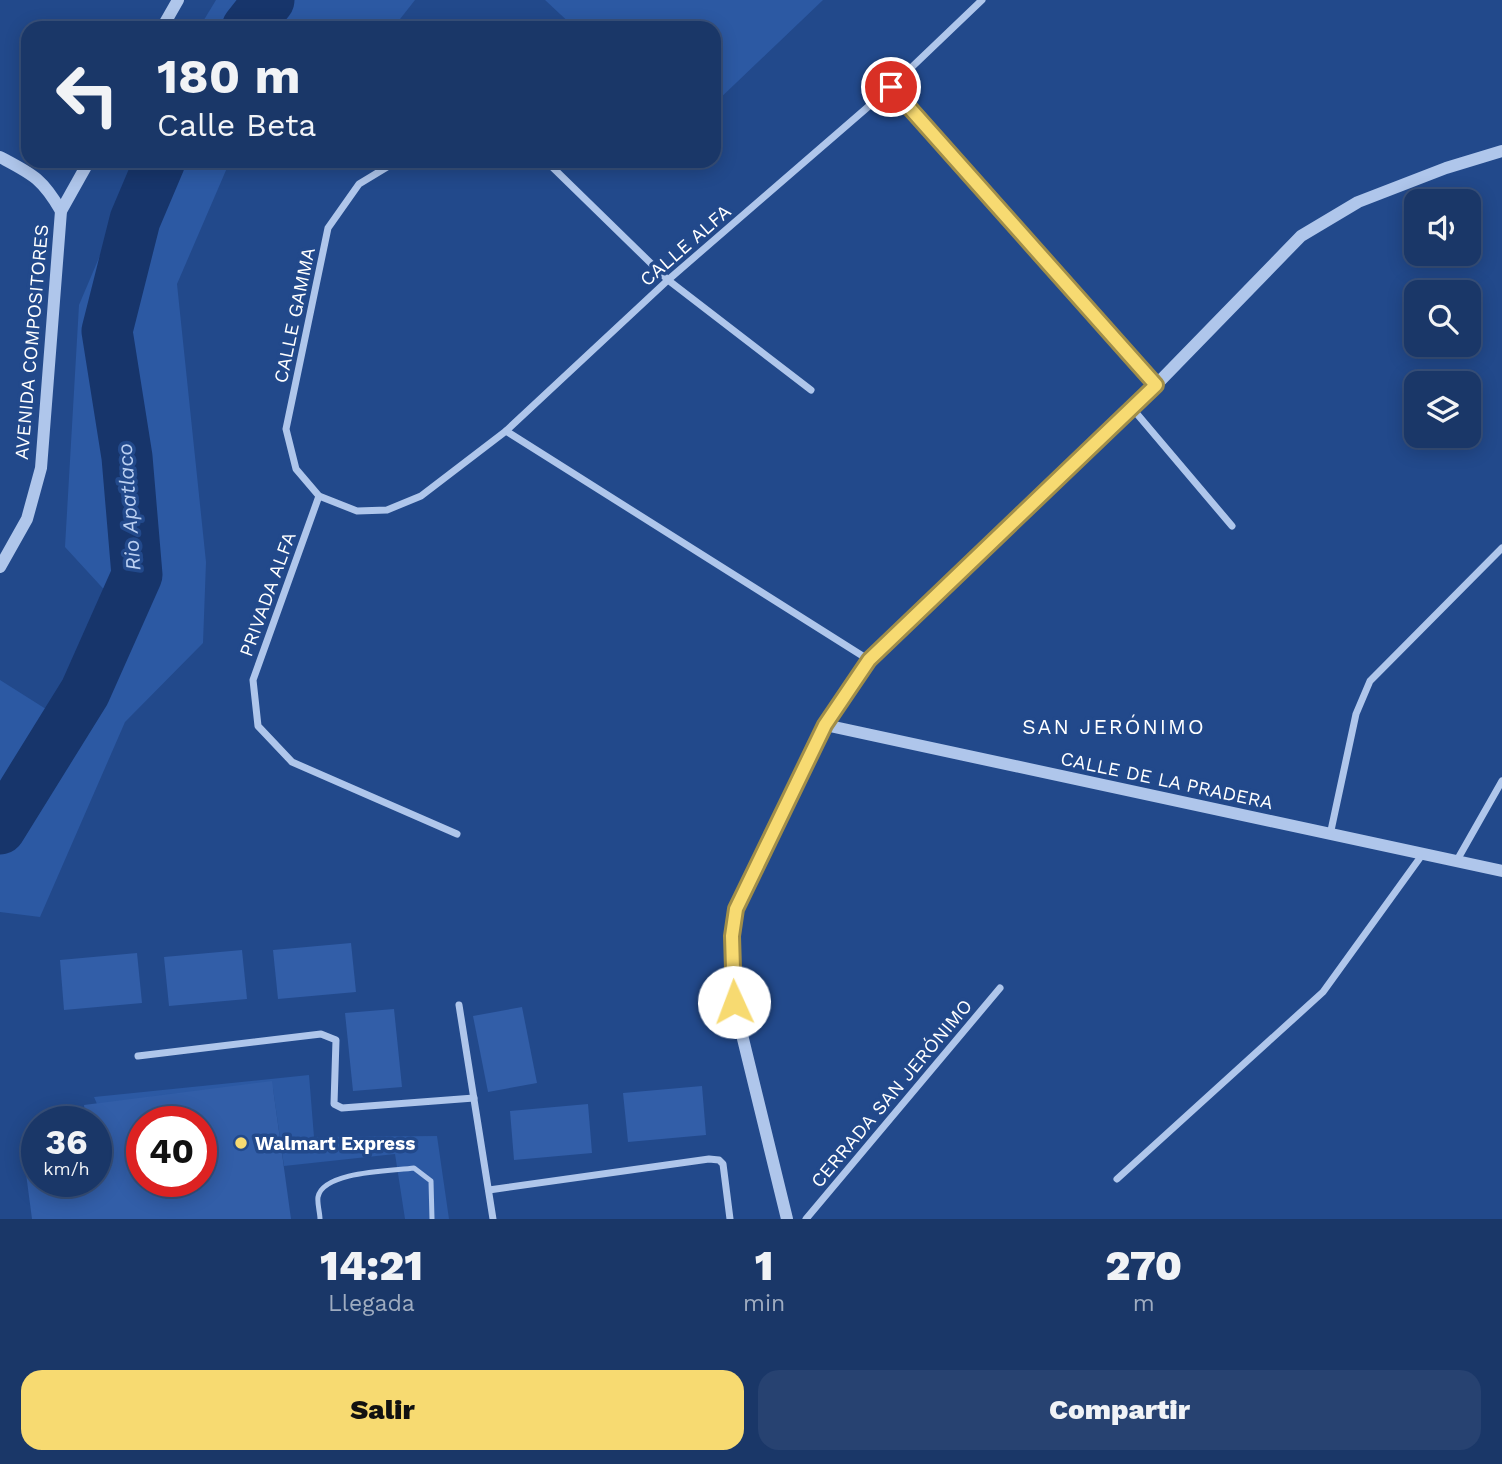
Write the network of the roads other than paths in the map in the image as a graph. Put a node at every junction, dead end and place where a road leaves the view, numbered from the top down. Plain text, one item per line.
1 (178, 0) edge
2 (982, 0) edge
3 (166, 21) edge
4 (891, 87) junction
5 (1502, 151) edge
6 (0, 157) edge
7 (85, 168) edge
8 (385, 168) edge
9 (553, 168) edge
10 (61, 211) junction
11 (668, 280) junction
12 (1156, 385) junction
13 (811, 390) dead end
14 (1132, 408) junction
15 (506, 431) junction
16 (319, 496) junction
17 (1232, 526) dead end
18 (1502, 548) edge
19 (0, 567) edge
20 (869, 660) junction
21 (825, 725) junction
22 (1502, 781) edge
23 (457, 834) dead end
24 (1330, 835) junction
25 (1422, 855) junction
26 (1456, 862) junction
27 (1502, 871) edge
28 (1000, 988) dead end
29 (459, 1005) dead end
30 (138, 1056) dead end
31 (474, 1098) junction
32 (1117, 1179) dead end
33 (489, 1190) junction
34 (320, 1219) edge
35 (432, 1219) edge
36 (493, 1219) edge
37 (730, 1219) edge
38 (787, 1219) edge
39 (806, 1219) edge

1 - 3 street
2 - 4 street
4 - 11 street, CALLE ALFA
4 - 12 street
5 - 12 street
6 - 10 street
7 - 10 street, AVENIDA COMPOSITORES
8 - 16 street, CALLE GAMMA
9 - 11 street
10 - 19 street, AVENIDA COMPOSITORES
11 - 13 street
11 - 15 street, CALLE ALFA
12 - 14 street
14 - 17 street
14 - 20 street
15 - 16 street, CALLE ALFA
15 - 20 street
16 - 23 street, PRIVADA ALFA
18 - 24 street
20 - 21 street
21 - 24 street, CALLE DE LA PRADERA
21 - 38 street
22 - 26 street
24 - 25 street, CALLE DE LA PRADERA
25 - 26 street, CALLE DE LA PRADERA
25 - 32 street
26 - 27 street, CALLE DE LA PRADERA
28 - 39 street, CERRADA SAN JERÓNIMO
29 - 31 street
30 - 31 street
31 - 33 street
33 - 36 street
33 - 37 street
34 - 35 lane

